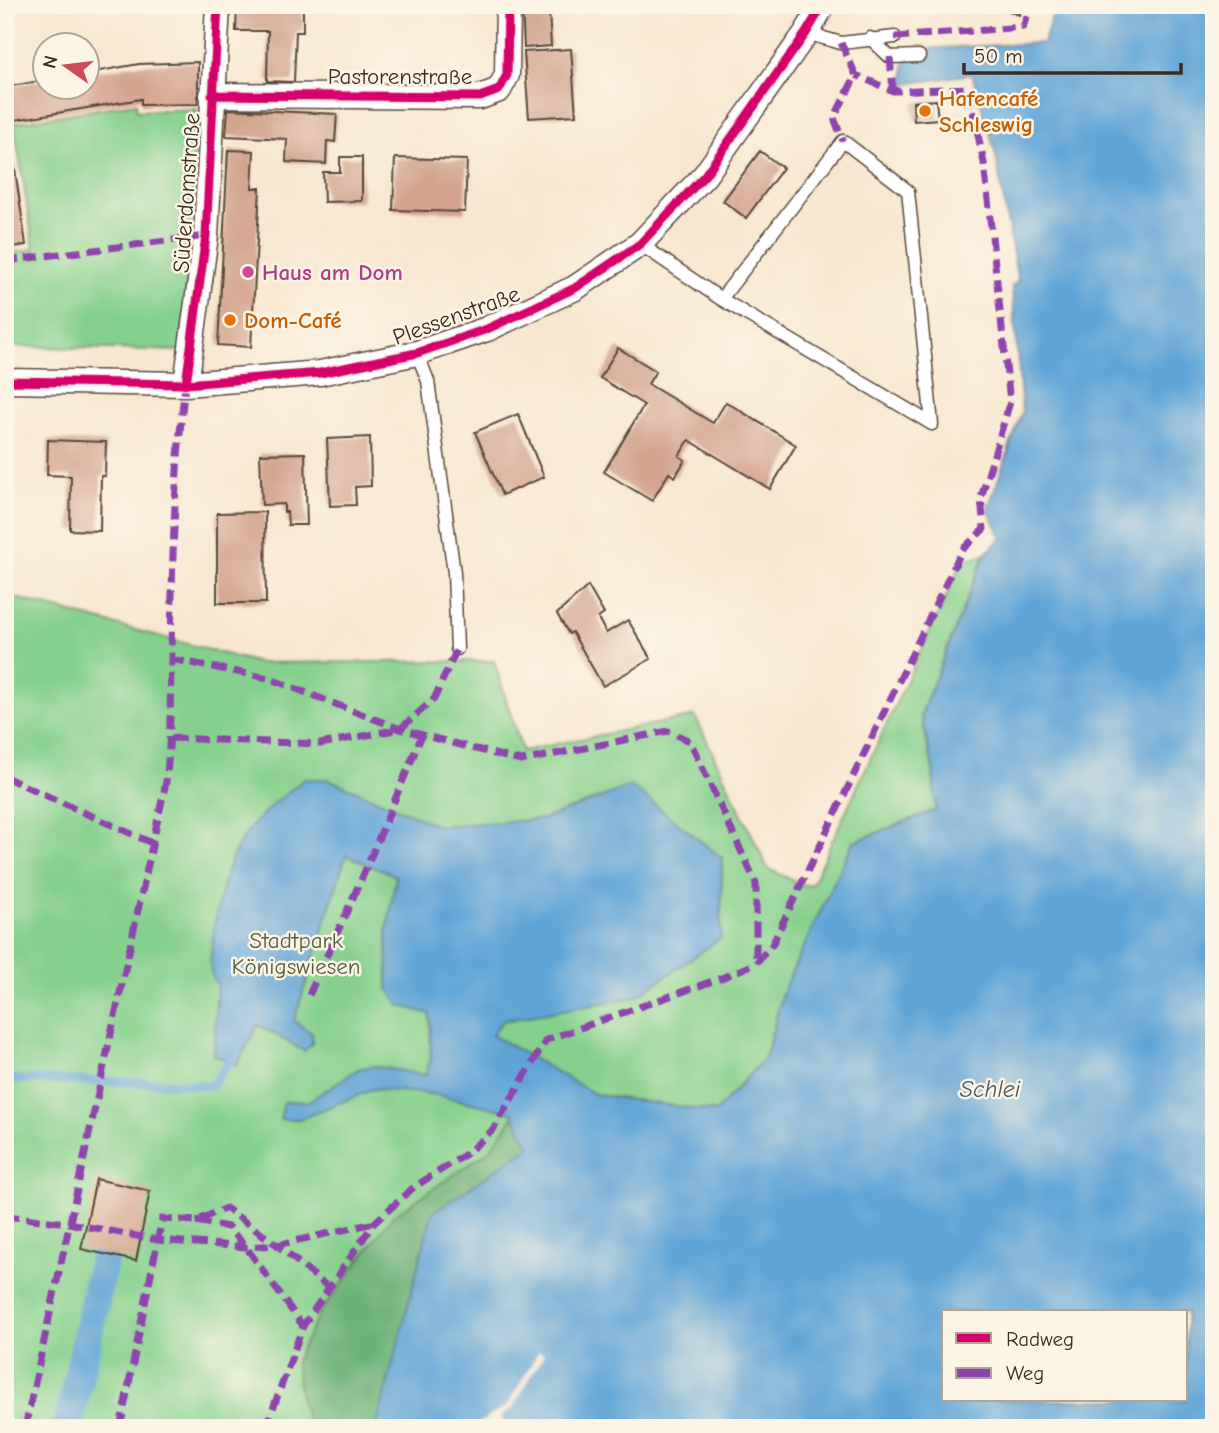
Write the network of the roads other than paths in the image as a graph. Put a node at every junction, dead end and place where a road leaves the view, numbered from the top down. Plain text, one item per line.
1 (218, 5) edge
2 (508, 5) edge
3 (823, 5) edge
4 (806, 33) junction
5 (895, 37) dead end
6 (870, 38) junction
7 (919, 56) dead end
8 (212, 95) junction
9 (640, 244) junction
10 (721, 299) junction
11 (418, 353) junction
12 (5, 381) edge
13 (186, 384) junction
14 (457, 649) dead end

1 - 8 street, Süderdomstraße
2 - 8 street, Pastorenstraße
3 - 4 street, Plessenstraße
4 - 6 lane
4 - 9 street, Plessenstraße
5 - 6 lane
6 - 7 lane
8 - 13 street, Süderdomstraße
9 - 10 lane
9 - 11 street, Plessenstraße
10 - 10 lane
11 - 13 street, Plessenstraße
11 - 14 lane
12 - 13 street, Plessenstraße

